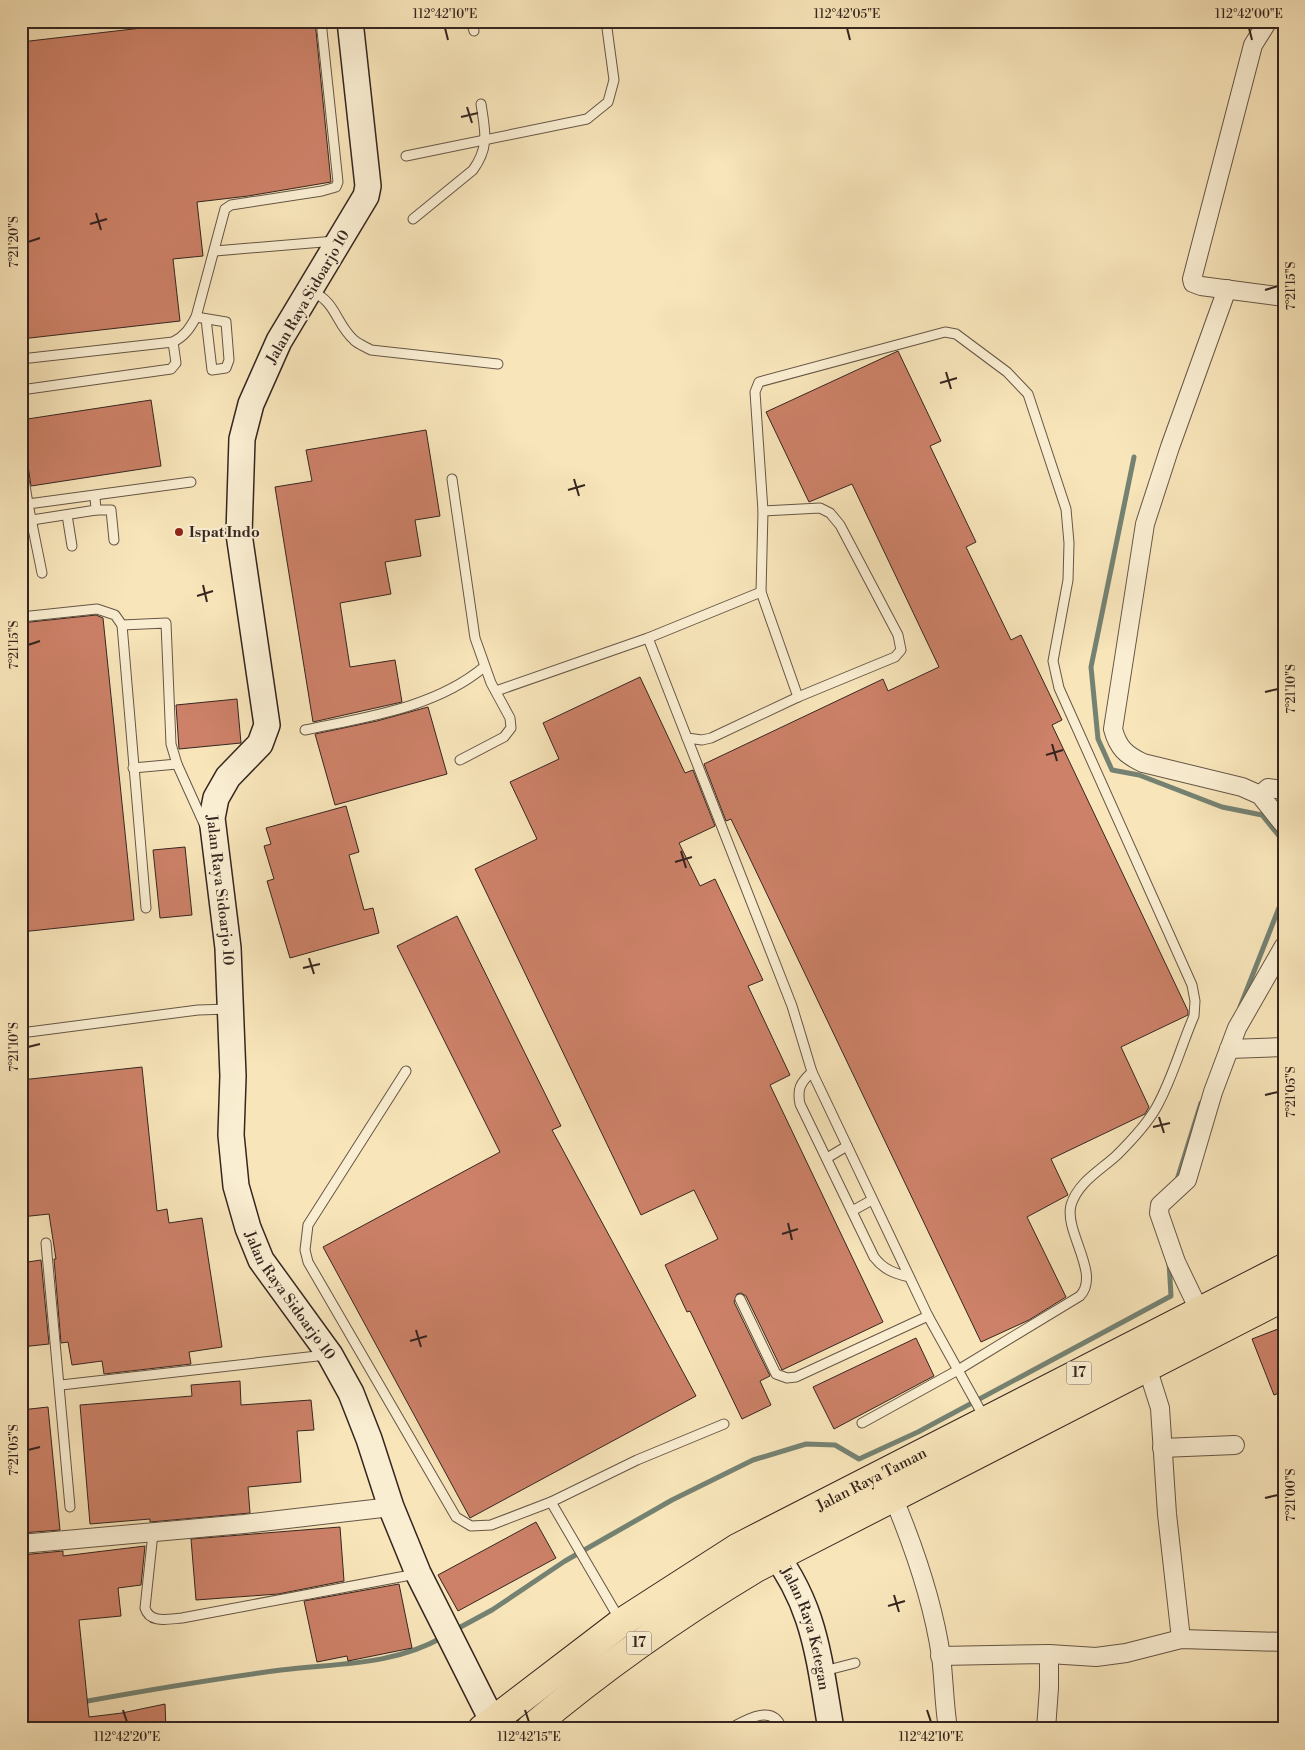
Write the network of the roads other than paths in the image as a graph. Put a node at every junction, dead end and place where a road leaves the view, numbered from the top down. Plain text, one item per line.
1 (321, 21) edge
2 (350, 21) edge
3 (471, 21) edge
4 (606, 21) edge
5 (1268, 21) edge
6 (474, 31) dead end
7 (481, 104) dead end
8 (487, 140) junction
9 (406, 156) dead end
10 (413, 219) dead end
11 (340, 241) junction
12 (215, 251) junction
13 (1223, 289) junction
14 (310, 290) junction
15 (1284, 297) edge
16 (201, 318) junction
17 (173, 342) junction
18 (21, 359) edge
19 (498, 364) dead end
20 (21, 390) edge
21 (21, 460) edge
22 (452, 479) dead end
23 (192, 482) dead end
24 (95, 497) junction
25 (28, 504) junction
26 (96, 510) junction
27 (763, 510) junction
28 (67, 514) junction
29 (32, 520) junction
30 (114, 540) dead end
31 (72, 546) dead end
32 (42, 573) dead end
33 (761, 592) junction
34 (21, 617) edge
35 (122, 625) junction
36 (648, 638) junction
37 (484, 667) junction
38 (496, 691) junction
39 (798, 697) junction
40 (305, 730) dead end
41 (687, 738) junction
42 (460, 760) dead end
43 (177, 764) junction
44 (133, 768) junction
45 (1284, 790) edge
46 (1260, 795) junction
47 (1284, 825) edge
48 (215, 850) junction
49 (146, 908) dead end
50 (1284, 946) edge
51 (232, 1009) junction
52 (21, 1033) edge
53 (1284, 1047) edge
54 (1229, 1049) junction
55 (406, 1071) dead end
56 (812, 1072) junction
57 (847, 1146) junction
58 (827, 1158) junction
59 (872, 1200) junction
60 (852, 1211) junction
61 (46, 1243) dead end
62 (1284, 1268) edge
63 (909, 1278) junction
64 (1284, 1297) edge
65 (740, 1299) dead end
66 (1200, 1312) junction
67 (928, 1316) junction
68 (330, 1355) junction
69 (1147, 1367) junction
70 (958, 1370) junction
71 (61, 1385) junction
72 (984, 1418) junction
73 (862, 1423) dead end
74 (724, 1424) dead end
75 (1235, 1445) dead end
76 (1162, 1448) junction
77 (875, 1495) junction
78 (551, 1502) junction
79 (70, 1507) dead end
80 (391, 1507) junction
81 (153, 1533) junction
82 (21, 1544) edge
83 (765, 1554) junction
84 (418, 1573) junction
85 (622, 1622) junction
86 (1181, 1639) junction
87 (1284, 1642) edge
88 (1049, 1654) junction
89 (940, 1656) junction
90 (854, 1663) dead end
91 (821, 1672) junction
92 (487, 1724) edge
93 (530, 1729) edge
94 (729, 1729) edge
95 (782, 1729) edge
96 (831, 1729) edge
97 (948, 1729) edge
98 (1046, 1729) edge

1 - 12 lane
2 - 11 street, Jalan Raya Sidoarjo 10
3 - 6 lane
4 - 8 lane
5 - 13 street
7 - 8 lane
8 - 9 lane
8 - 10 lane
11 - 12 lane
11 - 14 street, Jalan Raya Sidoarjo 10
12 - 16 lane
13 - 15 street
13 - 46 street
14 - 19 lane
14 - 48 street, Jalan Raya Sidoarjo 10
16 - 16 lane
16 - 17 lane
17 - 18 lane
17 - 20 lane
21 - 25 lane
22 - 37 lane
23 - 24 lane
24 - 25 lane
24 - 26 lane
25 - 29 lane
26 - 28 lane
26 - 30 lane
27 - 33 lane
27 - 39 lane
27 - 70 lane
28 - 29 lane
28 - 31 lane
29 - 32 lane
33 - 36 lane
33 - 39 lane
34 - 35 lane
35 - 43 lane
35 - 44 lane
36 - 38 lane
36 - 41 lane
37 - 38 lane
37 - 40 lane
38 - 42 lane
39 - 41 lane
41 - 56 lane
43 - 44 lane
43 - 48 lane
44 - 49 lane
45 - 46 street
46 - 47 street
48 - 51 street, Jalan Raya Sidoarjo 10
50 - 54 street
51 - 52 lane
51 - 68 street, Jalan Raya Sidoarjo 10
53 - 54 street
54 - 66 street
55 - 78 lane
56 - 57 lane
56 - 58 lane
57 - 58 lane
57 - 59 lane
58 - 60 lane
59 - 60 lane
59 - 63 lane
60 - 63 lane
61 - 71 lane
62 - 66 highway, Jalan Raya Taman / 17
63 - 67 lane
64 - 69 highway, Jalan Raya Taman / 17
65 - 67 lane
66 - 72 highway, Jalan Raya Taman / 17
67 - 70 lane
68 - 71 lane
68 - 80 street, Jalan Raya Sidoarjo 10
69 - 76 street
69 - 77 highway, Jalan Raya Taman / 17
70 - 72 lane
70 - 73 lane
71 - 79 lane
72 - 77 highway, Jalan Raya Taman / 17
74 - 78 lane
75 - 76 street
76 - 86 street
77 - 83 highway, Jalan Raya Taman / 17
77 - 89 street
78 - 85 lane
80 - 81 street
80 - 84 street, Jalan Raya Sidoarjo 10
81 - 82 street
81 - 84 lane
83 - 85 highway, Jalan Raya Taman / 17
83 - 91 street, Jalan Raya Ketegan
83 - 93 highway, Jalan Raya Taman / 17
84 - 92 street, Jalan Raya Sidoarjo 10
85 - 92 highway, Jalan Raya Taman / 17
86 - 87 street
86 - 88 street
88 - 89 street
88 - 98 street
89 - 97 street
90 - 91 lane
91 - 96 street, Jalan Raya Ketegan
94 - 95 lane

